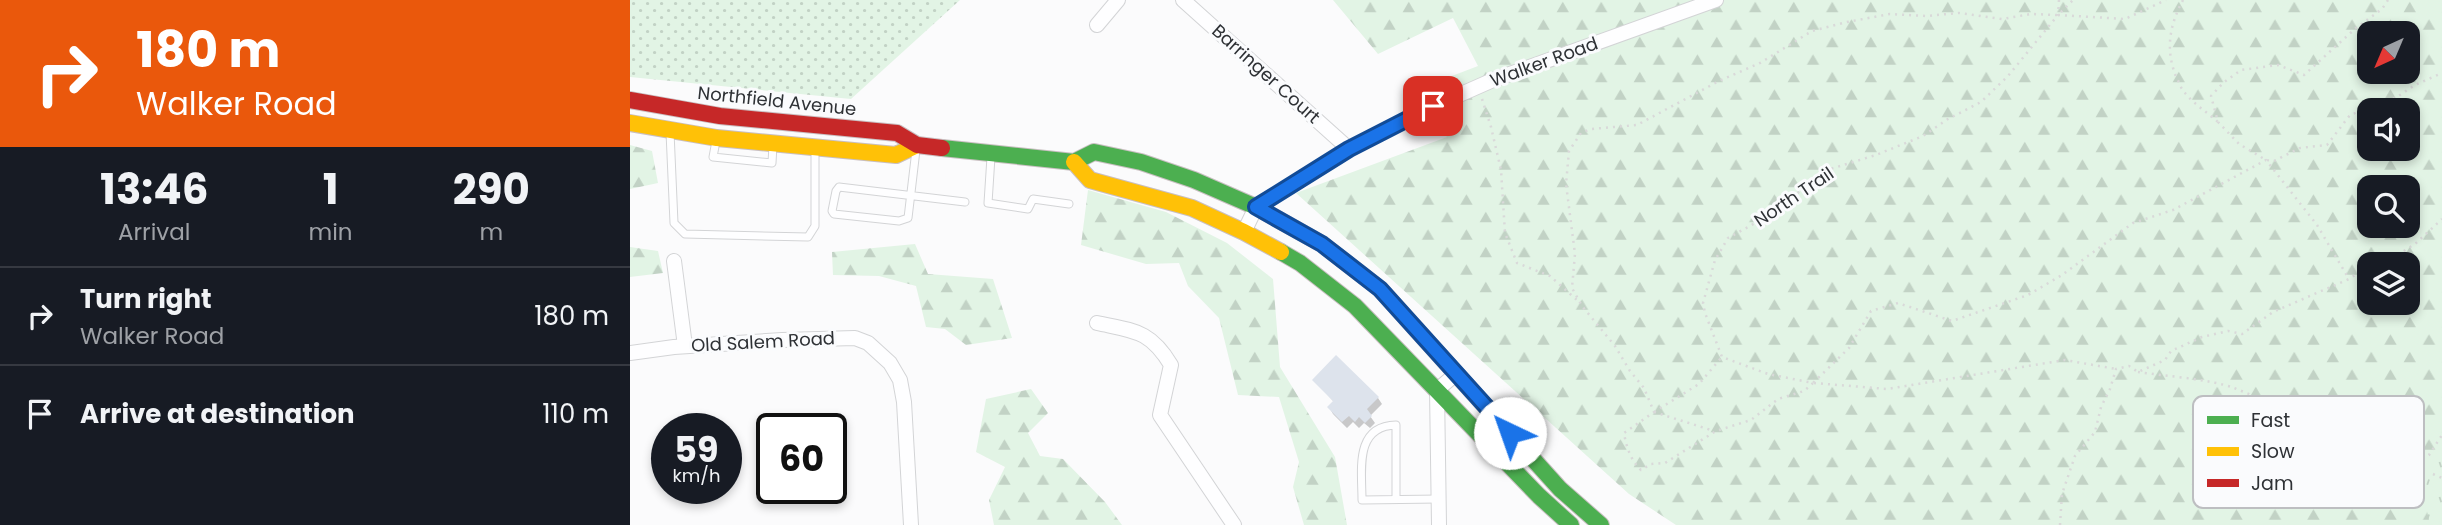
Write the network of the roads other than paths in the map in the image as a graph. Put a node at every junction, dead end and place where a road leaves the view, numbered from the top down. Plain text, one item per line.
1 (1118, 0) edge
2 (1184, 0) edge
3 (1716, 0) edge
4 (1097, 25) dead end
5 (630, 100) edge
6 (720, 117) junction
7 (630, 123) edge
8 (670, 132) junction
9 (717, 138) junction
10 (916, 145) junction
11 (815, 147) junction
12 (1349, 149) junction
13 (992, 153) junction
14 (1074, 162) junction
15 (910, 194) junction
16 (965, 202) dead end
17 (1069, 204) dead end
18 (1256, 207) junction
19 (1244, 232) junction
20 (674, 261) dead end
21 (1097, 323) dead end
22 (685, 346) junction
23 (630, 353) edge
24 (1456, 374) junction
25 (1437, 390) junction
26 (1465, 419) junction
27 (1438, 445) junction
28 (1396, 499) junction
29 (1438, 499) junction
30 (911, 525) edge
31 (1234, 525) edge
32 (1439, 525) edge
33 (1571, 525) edge
34 (1601, 525) edge

1 - 4 street
2 - 12 street, Barringer Court
3 - 12 street, Walker Road
5 - 6 main road, Northfield Avenue
6 - 9 lane
6 - 10 main road, Northfield Avenue
7 - 8 main road, Northfield Avenue
8 - 9 main road, Northfield Avenue
8 - 11 lane
9 - 11 main road, Northfield Avenue
10 - 11 main road, Northfield Avenue
10 - 13 main road, Northfield Avenue
10 - 15 lane
12 - 18 street, Walker Road
13 - 14 main road, Northfield Avenue
13 - 17 lane
14 - 18 main road, Northfield Avenue
14 - 19 main road
15 - 15 lane
15 - 16 lane
18 - 19 street
18 - 24 main road, Northfield Avenue
19 - 25 main road
20 - 22 street
21 - 31 street
22 - 23 street, Old Salem Road
22 - 30 street, Old Salem Road
24 - 25 street
24 - 34 main road, Northfield Avenue
25 - 26 main road
25 - 27 street
26 - 27 street
26 - 33 main road
27 - 29 street
28 - 28 lane
28 - 29 lane
29 - 32 street

